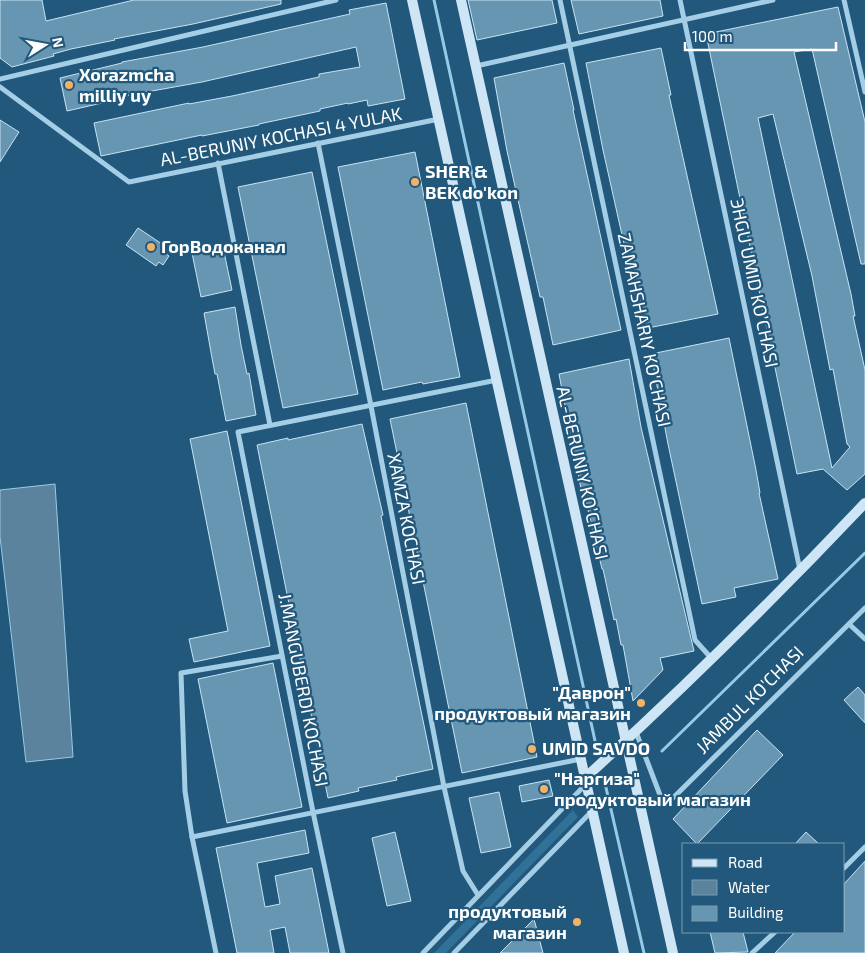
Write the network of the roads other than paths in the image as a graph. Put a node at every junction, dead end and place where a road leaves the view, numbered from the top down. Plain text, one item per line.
1 (336, 0) edge
2 (412, 0) edge
3 (461, 0) edge
4 (560, 0) edge
5 (680, 0) edge
6 (773, 0) edge
7 (844, 0) edge
8 (684, 20) junction
9 (569, 45) junction
10 (475, 66) junction
11 (0, 79) edge
12 (0, 88) edge
13 (865, 92) edge
14 (439, 119) junction
15 (318, 143) junction
16 (218, 163) junction
17 (497, 380) junction
18 (371, 406) junction
19 (270, 426) junction
20 (865, 503) edge
21 (800, 571) junction
22 (865, 608) edge
23 (849, 624) junction
24 (865, 640) edge
25 (282, 656) junction
26 (712, 660) junction
27 (636, 731) junction
28 (626, 742) junction
29 (582, 759) junction
30 (586, 780) junction
31 (444, 786) junction
32 (593, 810) junction
33 (313, 812) junction
34 (192, 837) junction
35 (865, 847) edge
36 (845, 867) edge
37 (478, 895) junction
38 (774, 933) edge
39 (216, 953) edge
40 (343, 953) edge
41 (423, 953) edge
42 (454, 953) edge
43 (624, 953) edge
44 (672, 953) edge
45 (752, 953) edge

1 - 11 street
2 - 14 main road
3 - 10 main road, AL-BERUNIY KO’CHASI
4 - 9 street, ZAMAHSHARIY KO'CHASI
5 - 8 street, ЭHGU UMID KO’CHASI
6 - 8 street
7 - 13 street
8 - 9 street
8 - 21 street, ЭHGU UMID KO’CHASI
9 - 10 street
9 - 26 street, ZAMAHSHARIY KO'CHASI
10 - 28 main road, AL-BERUNIY KO’CHASI
12 - 16 street, AL-BERUNIY KOCHASI 4 YULAK
14 - 15 street, AL-BERUNIY KOCHASI 4 YULAK
14 - 17 main road
15 - 16 street, AL-BERUNIY KOCHASI 4 YULAK
15 - 18 street, XAMZA KOCHASI
16 - 19 street
17 - 18 street
17 - 29 main road
18 - 19 street
18 - 31 street, XAMZA KOCHASI
19 - 25 street, J.MANGUBERDI KOCHASI
20 - 21 main road
21 - 26 main road
22 - 23 street, JAMBUL KO'CHASI
23 - 24 street
23 - 27 street, JAMBUL KO'CHASI
25 - 33 street, J.MANGUBERDI KOCHASI
25 - 34 street
26 - 27 main road
27 - 28 main road
28 - 30 main road
28 - 44 main road, AL-BERUNIY KO’CHASI
29 - 30 main road
29 - 31 street
30 - 32 main road
30 - 37 street
31 - 33 street
31 - 37 street, XAMZA KOCHASI
32 - 42 street
32 - 43 main road
33 - 34 street
33 - 40 street, J.MANGUBERDI KOCHASI
34 - 39 street
35 - 36 street
37 - 41 street
38 - 45 street

